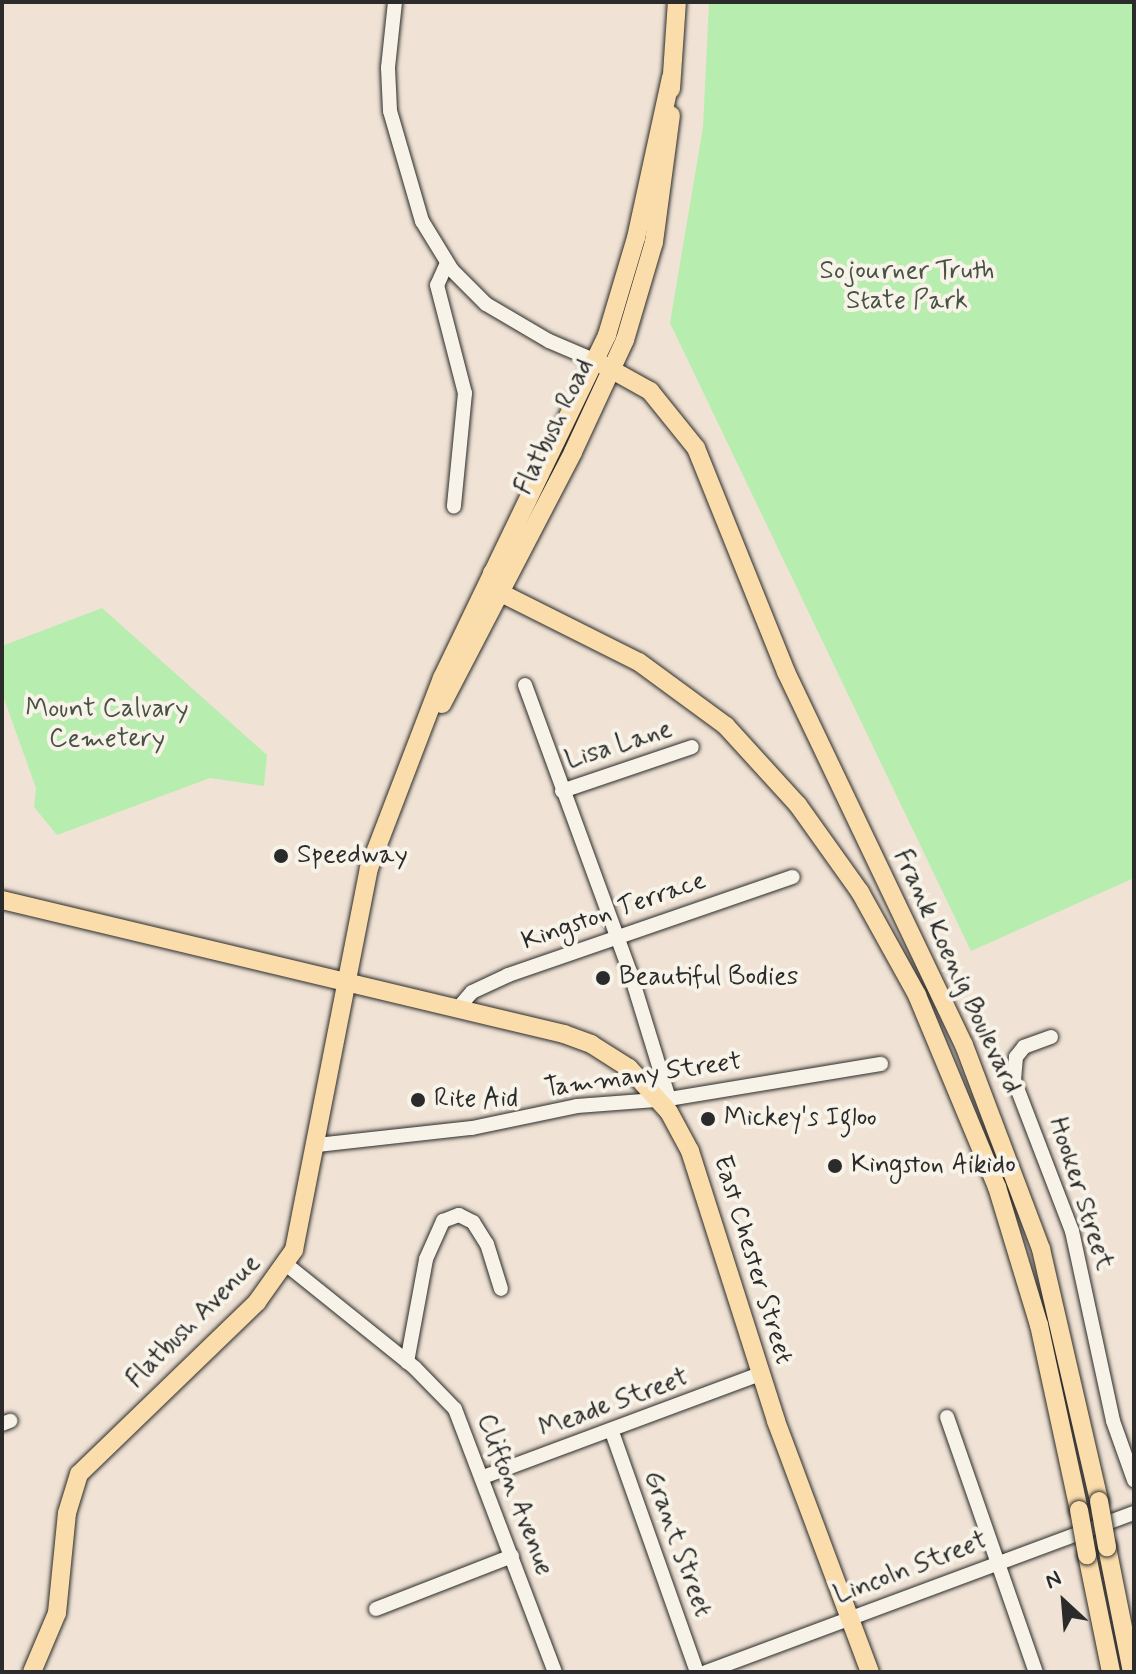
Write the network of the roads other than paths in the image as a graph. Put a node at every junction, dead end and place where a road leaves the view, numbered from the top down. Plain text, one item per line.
1 (395, 2) edge
2 (677, 2) edge
3 (447, 263) junction
4 (605, 364) junction
5 (454, 506) dead end
6 (492, 573) junction
7 (501, 593) junction
8 (525, 685) dead end
9 (692, 747) dead end
10 (405, 774) junction
11 (562, 791) junction
12 (793, 877) dead end
13 (364, 889) joint
14 (2, 900) edge
15 (617, 936) junction
16 (346, 980) junction
17 (459, 1007) junction
18 (1051, 1037) dead end
19 (881, 1064) dead end
20 (665, 1100) junction
21 (317, 1145) junction
22 (287, 1265) junction
23 (501, 1289) dead end
24 (407, 1362) junction
25 (760, 1374) junction
26 (947, 1417) dead end
27 (612, 1432) junction
28 (483, 1477) junction
29 (1134, 1480) edge
30 (1134, 1513) edge
31 (512, 1556) junction
32 (998, 1563) junction
33 (376, 1609) dead end
34 (851, 1618) junction
35 (32, 1672) edge
36 (555, 1672) edge
37 (697, 1672) edge
38 (706, 1672) edge
39 (870, 1672) edge
40 (1036, 1672) edge
41 (1111, 1672) edge
42 (1132, 1672) edge

1 - 3 street
2 - 4 main road, Flatbush Road
3 - 4 street
3 - 5 street
4 - 6 main road, Flatbush Road
4 - 7 main road, Flatbush Road
4 - 42 main road, Frank Koenig Boulevard, bridge
6 - 7 main road
6 - 10 main road, Flatbush Road
7 - 10 main road, Flatbush Road
7 - 41 main road, Frank Koenig Boulevard, bridge
8 - 11 street, East Chester Street
9 - 11 street, Lisa Lane
10 - 13 main road, Flatbush Road
11 - 15 street, East Chester Street
12 - 15 street, Kingston Terrace
13 - 16 main road, Flatbush Avenue
14 - 16 main road, East Chester Street
15 - 17 street, Kingston Terrace
15 - 20 street, East Chester Street
16 - 17 main road, East Chester Street
16 - 21 main road, Flatbush Avenue
17 - 20 main road, East Chester Street
18 - 29 street, Hooker Street
19 - 20 street, Tammany Street
20 - 21 street, Tammany Street
20 - 25 main road, East Chester Street
21 - 22 main road, Flatbush Avenue
22 - 24 street, Clifton Avenue
22 - 35 main road, Flatbush Avenue
23 - 24 street
24 - 28 street, Clifton Avenue
25 - 27 street, Meade Street
25 - 34 main road, East Chester Street
26 - 32 street
27 - 28 street, Meade Street
27 - 37 street, Grant Street
28 - 31 street, Clifton Avenue
30 - 32 street, Lincoln Street
31 - 33 street
31 - 36 street, Clifton Avenue
32 - 34 street, Lincoln Street
32 - 40 street
34 - 38 street, Lincoln Street
34 - 39 main road, East Chester Street

